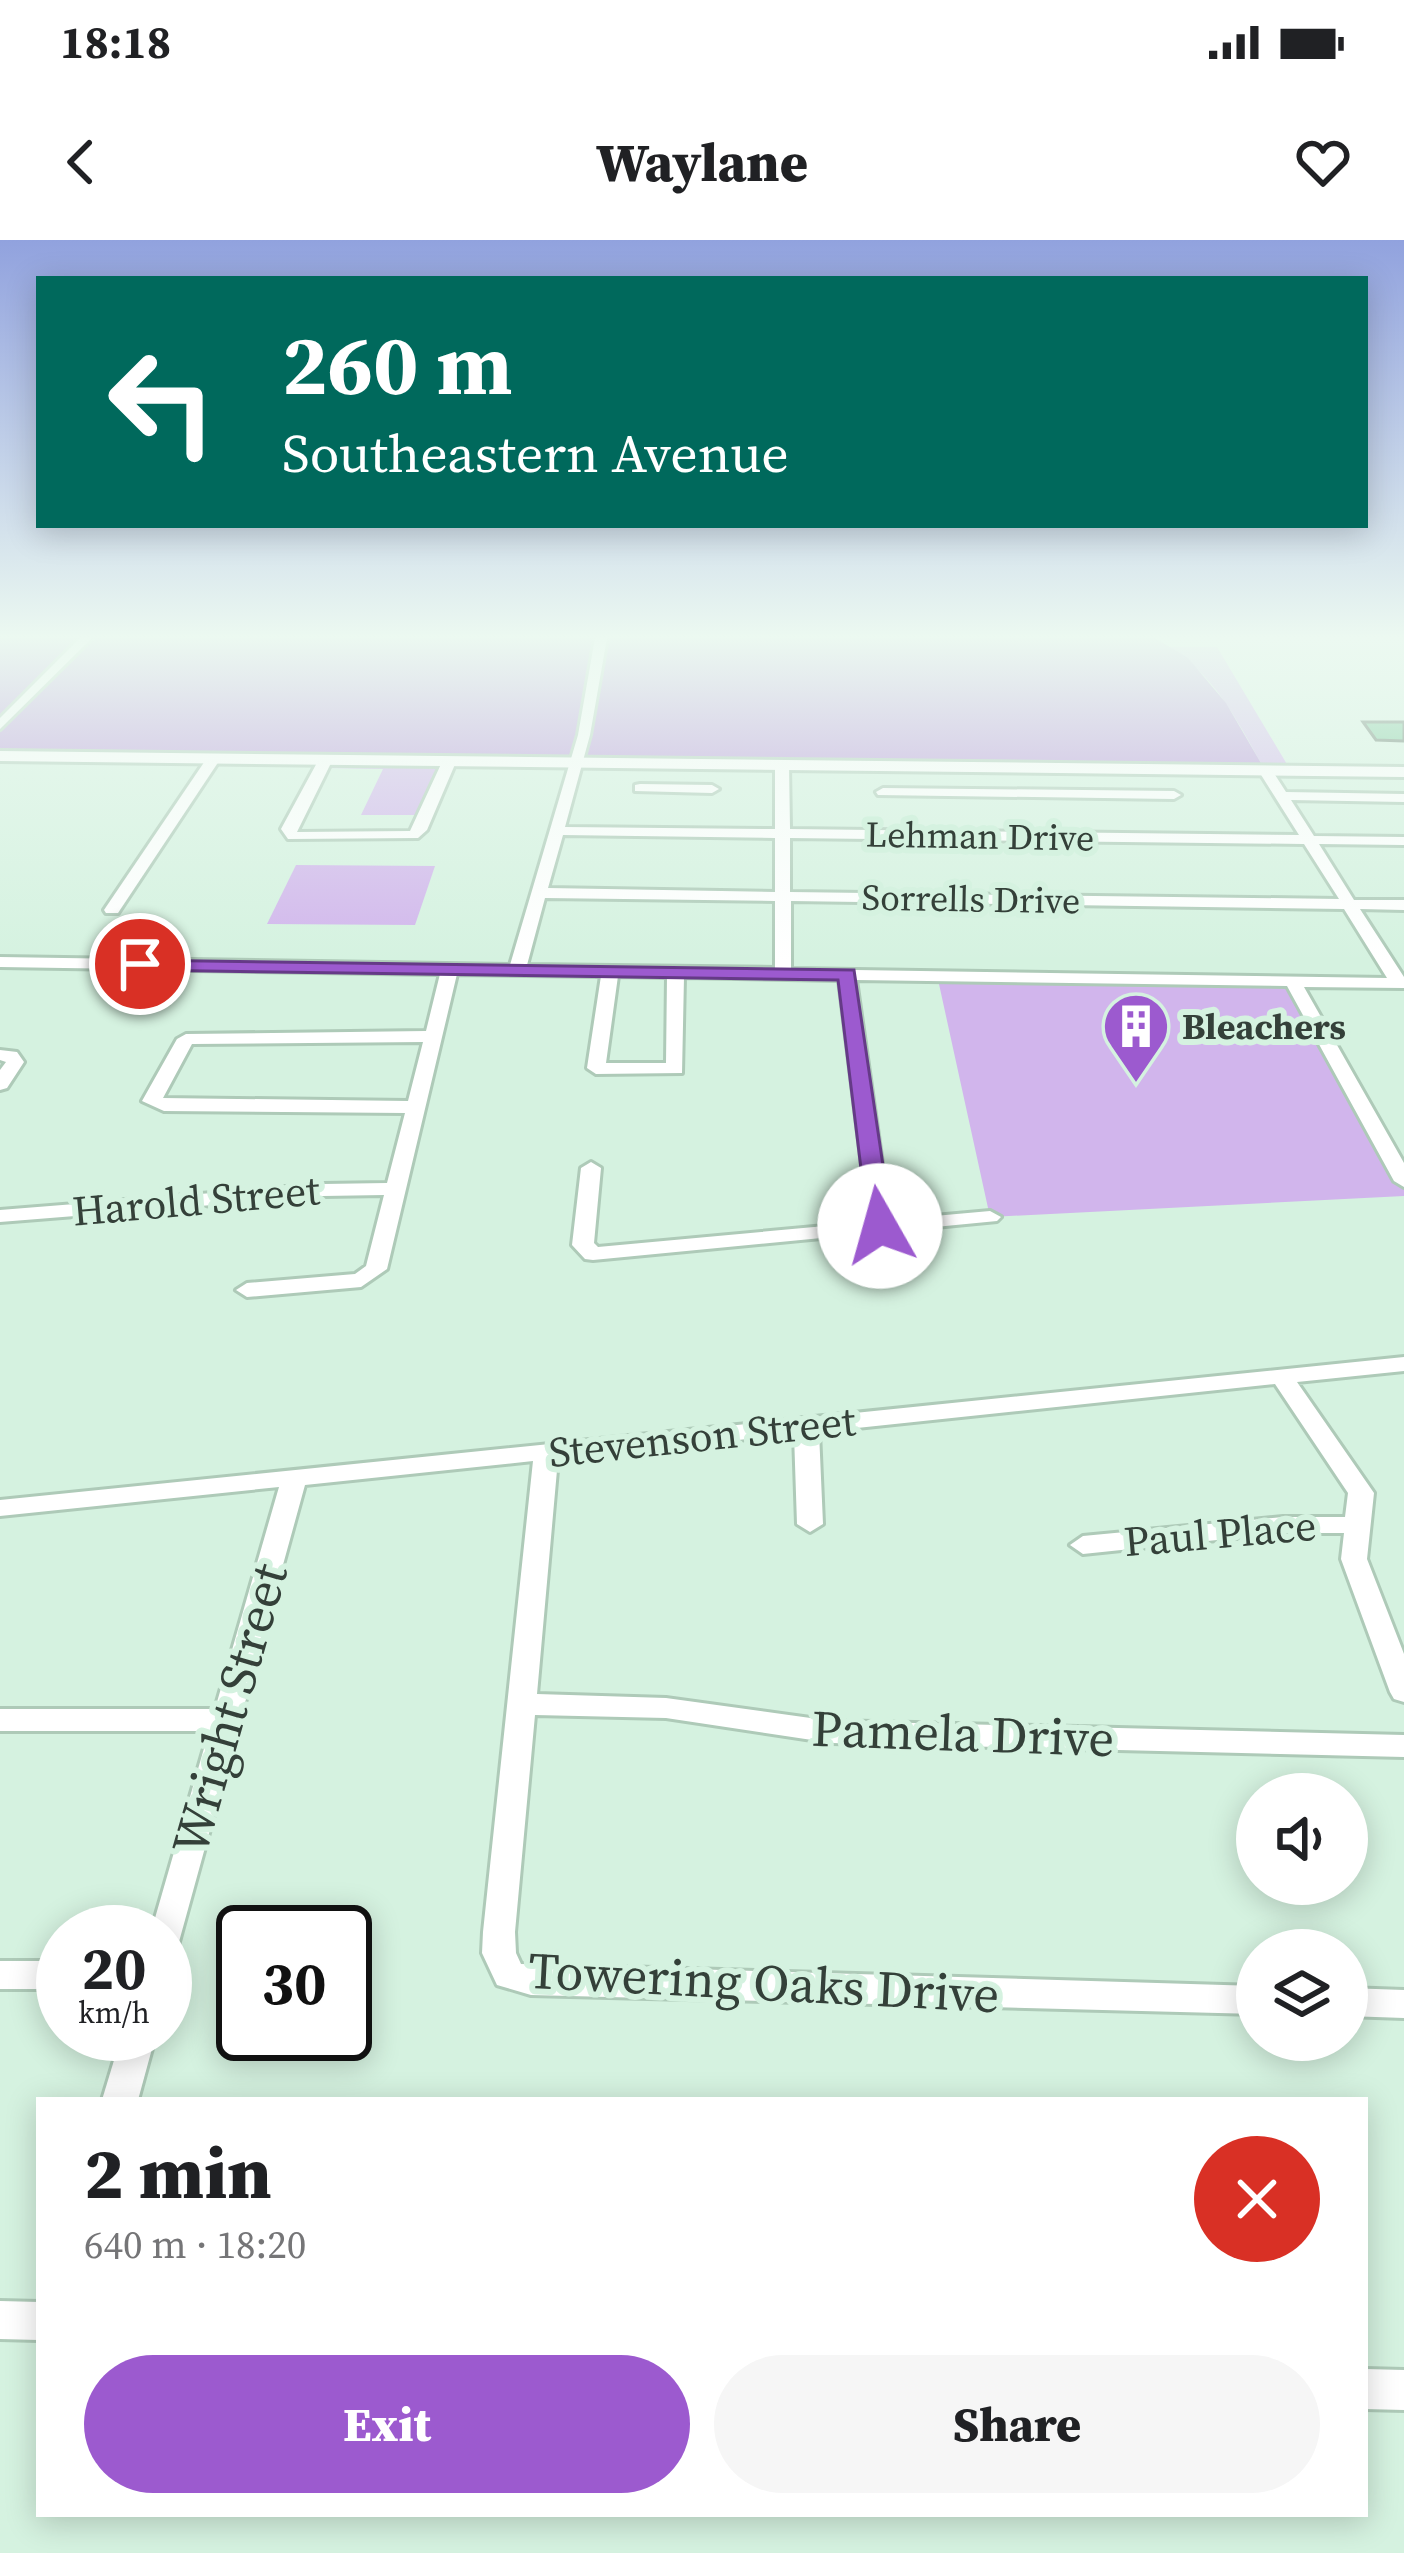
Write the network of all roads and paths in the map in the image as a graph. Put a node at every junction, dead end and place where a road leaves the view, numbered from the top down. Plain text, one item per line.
1 (578, 746) edge
2 (0, 756) edge
3 (214, 758) junction
4 (326, 759) junction
5 (449, 762) junction
6 (574, 763) junction
7 (681, 764) junction
8 (782, 765) junction
9 (878, 766) junction
10 (1162, 769) junction
11 (1265, 770) junction
12 (1404, 772) edge
13 (640, 788) dead end
14 (675, 788) junction
15 (712, 789) dead end
16 (1282, 796) junction
17 (1404, 798) edge
18 (556, 831) junction
19 (782, 834) junction
20 (1309, 840) junction
21 (1404, 841) edge
22 (538, 893) junction
23 (783, 896) junction
24 (1349, 904) junction
25 (1404, 904) edge
26 (112, 910) dead end
27 (0, 962) edge
28 (450, 969) junction
29 (517, 970) junction
30 (610, 971) junction
31 (676, 972) junction
32 (783, 973) junction
33 (847, 974) junction
34 (1293, 982) junction
35 (1402, 983) edge
36 (435, 1036) junction
37 (0, 1055) edge
38 (0, 1084) edge
39 (416, 1107) junction
40 (591, 1168) dead end
41 (1404, 1181) edge
42 (393, 1189) junction
43 (0, 1216) edge
44 (990, 1217) dead end
45 (880, 1226) junction
46 (247, 1290) dead end
47 (1404, 1364) edge
48 (1281, 1376) junction
49 (806, 1425) junction
50 (546, 1452) junction
51 (294, 1478) junction
52 (0, 1508) edge
53 (810, 1524) dead end
54 (1356, 1525) junction
55 (1083, 1545) dead end
56 (1404, 1692) edge
57 (524, 1704) junction
58 (0, 1720) edge
59 (226, 1720) junction
60 (1404, 1746) edge
61 (175, 1905) edge
62 (0, 1975) edge
63 (36, 1975) edge
64 (1236, 1999) edge
65 (1368, 2003) edge
66 (1404, 2004) edge
67 (131, 2061) edge
68 (121, 2097) edge
69 (0, 2320) edge
70 (36, 2320) edge
71 (1368, 2389) edge
72 (1404, 2390) edge

1 - 6 street
2 - 3 main road
3 - 4 main road
3 - 26 street
4 - 5 main road
4 - 5 street
5 - 6 main road
6 - 7 main road
6 - 18 street
7 - 8 main road
7 - 14 street
8 - 9 main road
8 - 19 street
9 - 10 main road
9 - 10 street
10 - 11 main road
11 - 12 main road
11 - 16 street
13 - 14 street
14 - 15 street
16 - 17 street
16 - 20 street
18 - 19 street, Lehman Drive
18 - 22 street
19 - 20 street, Lehman Drive
19 - 23 street
20 - 21 street, Lehman Drive
20 - 24 street
22 - 23 street, Sorrells Drive
22 - 29 street
23 - 24 street, Sorrells Drive
23 - 32 street
24 - 25 street, Sorrells Drive
24 - 35 street
27 - 28 street
28 - 29 street
28 - 36 street
29 - 30 street
30 - 31 street
30 - 31 street
31 - 32 street
32 - 33 street
33 - 34 street
33 - 45 street
34 - 35 street
34 - 41 street
36 - 39 street
36 - 39 street
37 - 38 street
39 - 42 street
40 - 45 street
42 - 43 street, Harold Street
42 - 46 street
44 - 45 street
47 - 48 street, Stevenson Street
48 - 49 street, Stevenson Street
48 - 54 street
49 - 50 street, Stevenson Street
49 - 53 street
50 - 51 street, Stevenson Street
50 - 57 street, Towering Oaks Drive
51 - 52 street, Stevenson Street
51 - 59 street, Wright Street
54 - 55 street, Paul Place
54 - 56 street
57 - 60 street, Pamela Drive
57 - 64 street, Towering Oaks Drive
58 - 59 street
59 - 61 street, Wright Street
62 - 63 street
65 - 66 street
67 - 68 street
69 - 70 street
71 - 72 street

